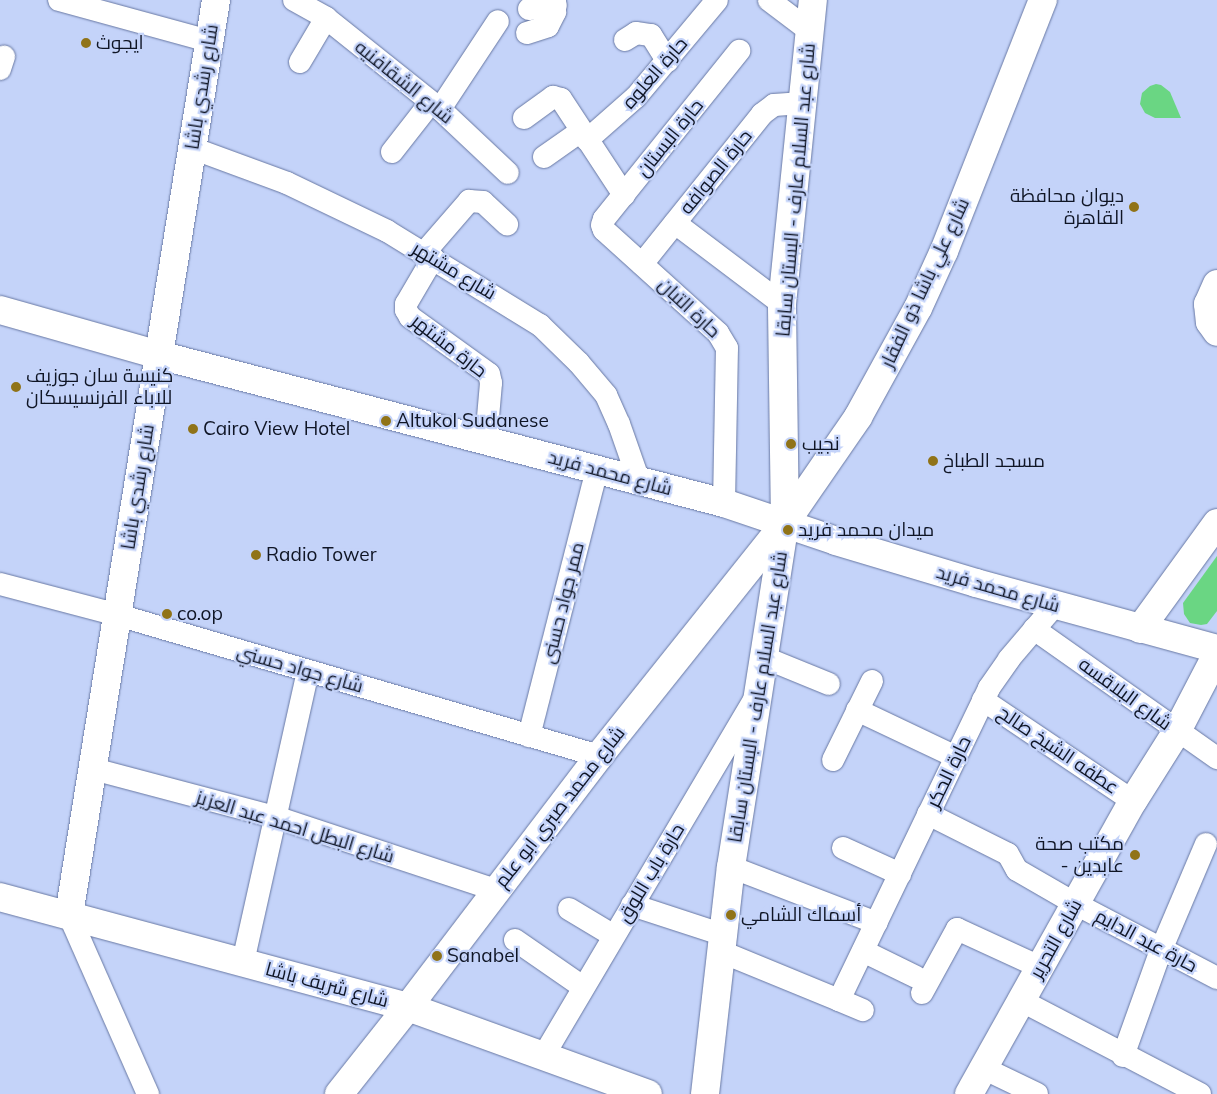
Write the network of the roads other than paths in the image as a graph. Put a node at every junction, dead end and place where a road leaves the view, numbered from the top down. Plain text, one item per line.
1 (58, 0) edge
2 (216, 0) edge
3 (294, 0) edge
4 (716, 0) edge
5 (769, 0) edge
6 (813, 0) edge
7 (1044, 0) edge
8 (555, 2) edge
9 (529, 9) dead end
10 (326, 18) junction
11 (498, 22) dead end
12 (810, 31) junction
13 (527, 33) dead end
14 (625, 40) dead end
15 (210, 41) junction
16 (739, 51) dead end
17 (667, 61) junction
18 (300, 62) dead end
19 (804, 103) junction
20 (436, 105) junction
21 (524, 118) dead end
22 (584, 135) junction
23 (192, 148) junction
24 (392, 152) dead end
25 (544, 157) dead end
26 (508, 173) dead end
27 (624, 195) junction
28 (674, 223) junction
29 (507, 224) dead end
30 (602, 225) joint
31 (428, 256) junction
32 (642, 264) junction
33 (1217, 284) edge
34 (782, 304) junction
35 (0, 310) edge
36 (1217, 332) edge
37 (159, 355) junction
38 (486, 440) junction
39 (597, 470) junction
40 (639, 481) junction
41 (724, 503) junction
42 (785, 522) junction
43 (1217, 523) edge
44 (0, 584) edge
45 (1055, 605) junction
46 (118, 615) junction
47 (1034, 629) junction
48 (1140, 629) junction
49 (1217, 649) edge
50 (1217, 654) edge
51 (763, 657) junction
52 (308, 671) junction
53 (872, 681) dead end
54 (829, 684) dead end
55 (758, 692) junction
56 (983, 700) junction
57 (858, 710) junction
58 (1176, 731) junction
59 (530, 736) junction
60 (598, 756) junction
61 (956, 758) junction
62 (1217, 758) edge
63 (833, 760) dead end
64 (93, 769) junction
65 (1133, 801) junction
66 (928, 814) junction
67 (275, 818) junction
68 (1206, 844) dead end
69 (843, 848) dead end
70 (732, 866) junction
71 (900, 874) junction
72 (496, 890) junction
73 (0, 897) edge
74 (1076, 904) junction
75 (632, 905) junction
76 (569, 908) dead end
77 (69, 915) junction
78 (876, 923) junction
79 (614, 936) junction
80 (515, 940) dead end
81 (723, 944) junction
82 (1161, 950) junction
83 (863, 951) junction
84 (243, 962) junction
85 (1040, 967) junction
86 (1217, 978) edge
87 (584, 987) junction
88 (839, 1000) junction
89 (1022, 1001) junction
90 (408, 1007) junction
91 (863, 1010) dead end
92 (544, 1055) junction
93 (1123, 1056) junction
94 (984, 1068) junction
95 (148, 1094) edge
96 (339, 1094) edge
97 (648, 1094) edge
98 (705, 1094) edge
99 (969, 1094) edge
100 (1037, 1094) edge
101 (1200, 1094) edge

1 - 15 street
2 - 15 street, شارع رشدي باشا
3 - 10 street, شارع الشقافنيه
4 - 17 street, حارة العلوه
5 - 12 street
6 - 12 street, شارع عبد السلام عارف - البستان سابقا
7 - 42 street, شارع علي باشا ذو الفقار
8 - 9 street
8 - 13 street
10 - 18 street
10 - 20 street, شارع الشقافنيه
11 - 20 street
12 - 19 street, شارع عبد السلام عارف - البستان سابقا
14 - 17 street
15 - 23 street, شارع رشدي باشا
16 - 27 street, حارة البستان
17 - 22 street, حارة العلوه
19 - 28 street, حارة الصوافه
19 - 34 street, شارع عبد السلام عارف - البستان سابقا
20 - 24 street
20 - 26 street, شارع الشقافنيه
21 - 22 street
22 - 25 street, حارة العلوه
22 - 27 street
23 - 31 street, شارع مشتهر
23 - 37 street, شارع رشدي باشا
27 - 30 street, حارة البستان
28 - 32 street, حارة الصوافه
28 - 34 street
29 - 31 street
30 - 32 street, حارة التبان
31 - 38 street, حارة مشتهر
31 - 40 street, شارع مشتهر
32 - 41 street, حارة التبان
33 - 36 street
34 - 42 street, شارع عبد السلام عارف - البستان سابقا
35 - 37 street, شارع محمد فريد
37 - 38 street, شارع محمد فريد
37 - 46 street, شارع رشدي باشا
38 - 39 street, شارع محمد فريد
39 - 40 street, شارع محمد فريد
39 - 59 street, ممر جواد حسنى
40 - 41 street, شارع محمد فريد
41 - 42 street, شارع محمد فريد
42 - 45 street, شارع محمد فريد
42 - 51 street, شارع عبد السلام عارف - البستان سابقا
42 - 60 street, شارع محمد صبري ابو علم
43 - 48 street
44 - 46 street, شارع جواد حسني
45 - 47 street, حارة الحكر
45 - 48 street, شارع محمد فريد
46 - 52 street, شارع جواد حسني
46 - 64 street, شارع رشدي باشا
47 - 56 street, حارة الحكر
47 - 58 street, شارع البلاقسه
48 - 49 street, شارع محمد فريد
50 - 58 street, شارع التحرير
51 - 54 street
51 - 55 street, شارع عبد السلام عارف - البستان سابقا
52 - 59 street, شارع جواد حسني
52 - 67 street
53 - 57 street
55 - 70 street, شارع عبد السلام عارف - البستان سابقا
55 - 75 street, حارة باب اللوق
56 - 61 street, حارة الحكر
56 - 65 street, عطفه الشيخ صالح
57 - 61 street
57 - 63 street
58 - 62 street, شارع البلاقسه
58 - 65 street, شارع التحرير
59 - 60 street, شارع جواد حسني
60 - 72 street, شارع محمد صبري ابو علم
61 - 66 street, حارة الحكر
64 - 67 street, شارع البطل احمد عبد العزيز
64 - 77 street, شارع رشدي باشا
65 - 74 street, شارع التحرير
66 - 71 street, حارة الحكر
66 - 74 street, حارة عبد الدايم
67 - 72 street, شارع البطل احمد عبد العزيز
67 - 84 street
68 - 82 street
69 - 71 street
70 - 78 street
70 - 81 street, شارع عبد السلام عارف - البستان سابقا
71 - 78 street, حارة الحكر
72 - 90 street, شارع محمد صبري ابو علم
73 - 77 street, شارع شريف باشا
74 - 82 street, حارة عبد الدايم
74 - 85 street, شارع التحرير
75 - 79 street, حارة باب اللوق
75 - 81 street
76 - 79 street
77 - 84 street, شارع شريف باشا
77 - 95 street
78 - 83 street, حارة الحكر
79 - 87 street, حارة باب اللوق
80 - 87 street
81 - 88 street
81 - 98 street, شارع عبد السلام عارف - البستان سابقا
82 - 86 street, حارة عبد الدايم
82 - 93 street
83 - 85 street
83 - 88 street, حارة الحكر
84 - 90 street, شارع شريف باشا
85 - 89 street, شارع التحرير
87 - 92 street, حارة باب اللوق
88 - 91 street
89 - 93 street
89 - 94 street, شارع التحرير
90 - 92 street, شارع شريف باشا
90 - 96 street, شارع محمد صبري ابو علم
92 - 97 street, شارع شريف باشا
93 - 101 street
94 - 99 street, شارع التحرير
94 - 100 street

